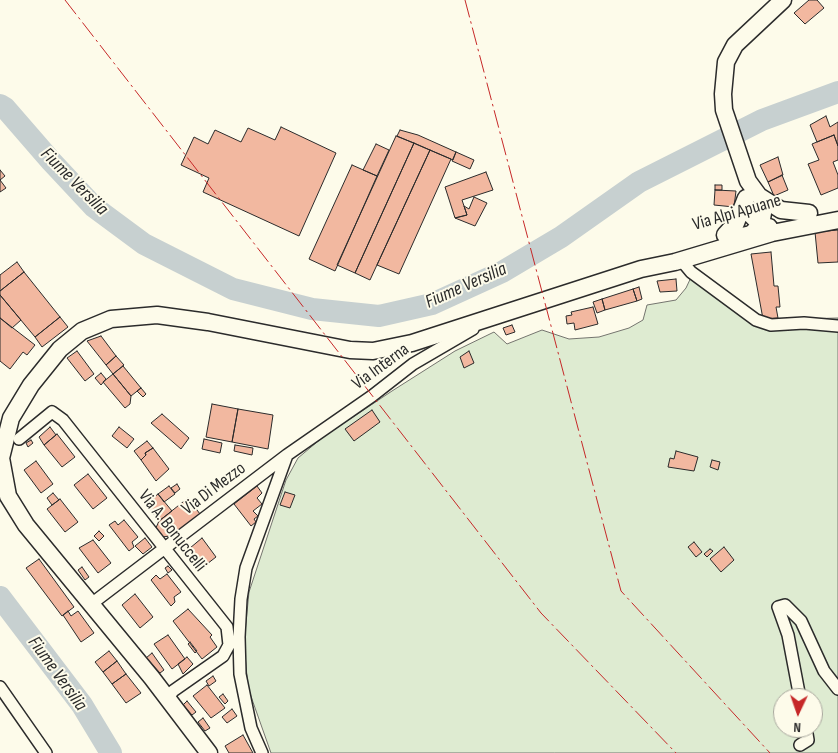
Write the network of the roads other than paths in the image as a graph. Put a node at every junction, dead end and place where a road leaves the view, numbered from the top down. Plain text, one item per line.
1 (783, 0) edge
2 (745, 174) junction
3 (765, 201) junction
4 (744, 208) junction
5 (838, 209) edge
6 (813, 218) junction
7 (838, 220) edge
8 (764, 229) junction
9 (725, 235) junction
10 (680, 260) junction
11 (651, 267) junction
12 (499, 314) junction
13 (838, 326) edge
14 (19, 439) dead end
15 (287, 455) junction
16 (164, 548) junction
17 (90, 605) junction
18 (0, 687) edge
19 (798, 688) edge
20 (838, 689) edge
21 (167, 700) junction
22 (808, 738) edge
23 (800, 745) dead end
24 (46, 753) edge
25 (209, 753) edge
26 (262, 753) edge

1 - 2 main road
2 - 3 main road
2 - 4 main road
3 - 6 main road
3 - 8 main road
4 - 8 main road
4 - 9 main road
5 - 6 main road, Via Alpi Apuane
6 - 7 main road, Via Alpi Apuane
6 - 8 main road, Via Alpi Apuane
8 - 9 main road, Via Alpi Apuane
8 - 10 main road
9 - 11 main road, Via Alpi Apuane
10 - 11 main road
10 - 13 street
11 - 12 main road
12 - 15 street, Via Interna
12 - 17 main road
14 - 16 street, Via A. Bonuccelli
15 - 16 street, Via Di Mezzo
15 - 26 street
16 - 17 street, Via Di Mezzo
16 - 21 street, Via A. Bonuccelli
17 - 21 main road
18 - 24 street
19 - 20 street
21 - 25 main road
22 - 23 street

